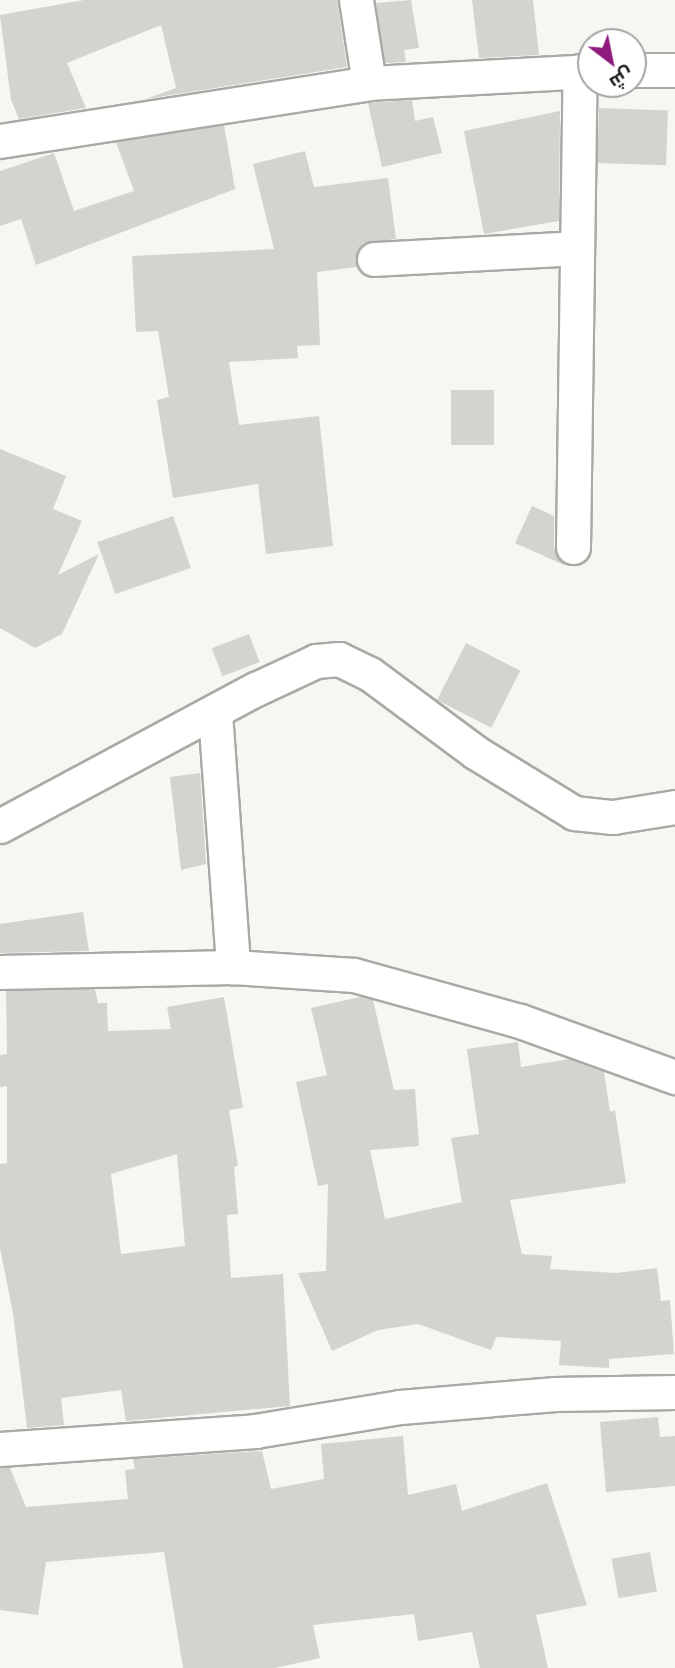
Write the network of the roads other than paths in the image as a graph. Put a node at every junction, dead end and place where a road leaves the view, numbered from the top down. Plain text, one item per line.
1 (356, 0) edge
2 (675, 69) edge
3 (647, 70) edge
4 (577, 71) edge
5 (369, 83) junction
6 (584, 98) edge
7 (0, 141) edge
8 (576, 248) junction
9 (374, 259) dead end
10 (573, 547) dead end
11 (215, 713) junction
12 (675, 807) edge
13 (0, 826) edge
14 (233, 967) junction
15 (0, 972) edge
16 (675, 1077) edge
17 (675, 1392) edge
18 (0, 1450) edge

1 - 5 street
2 - 3 street
4 - 5 street
5 - 7 street
6 - 8 street
8 - 9 street
8 - 10 street
11 - 12 street
11 - 13 street
11 - 14 street
14 - 15 street
14 - 16 street
17 - 18 street

